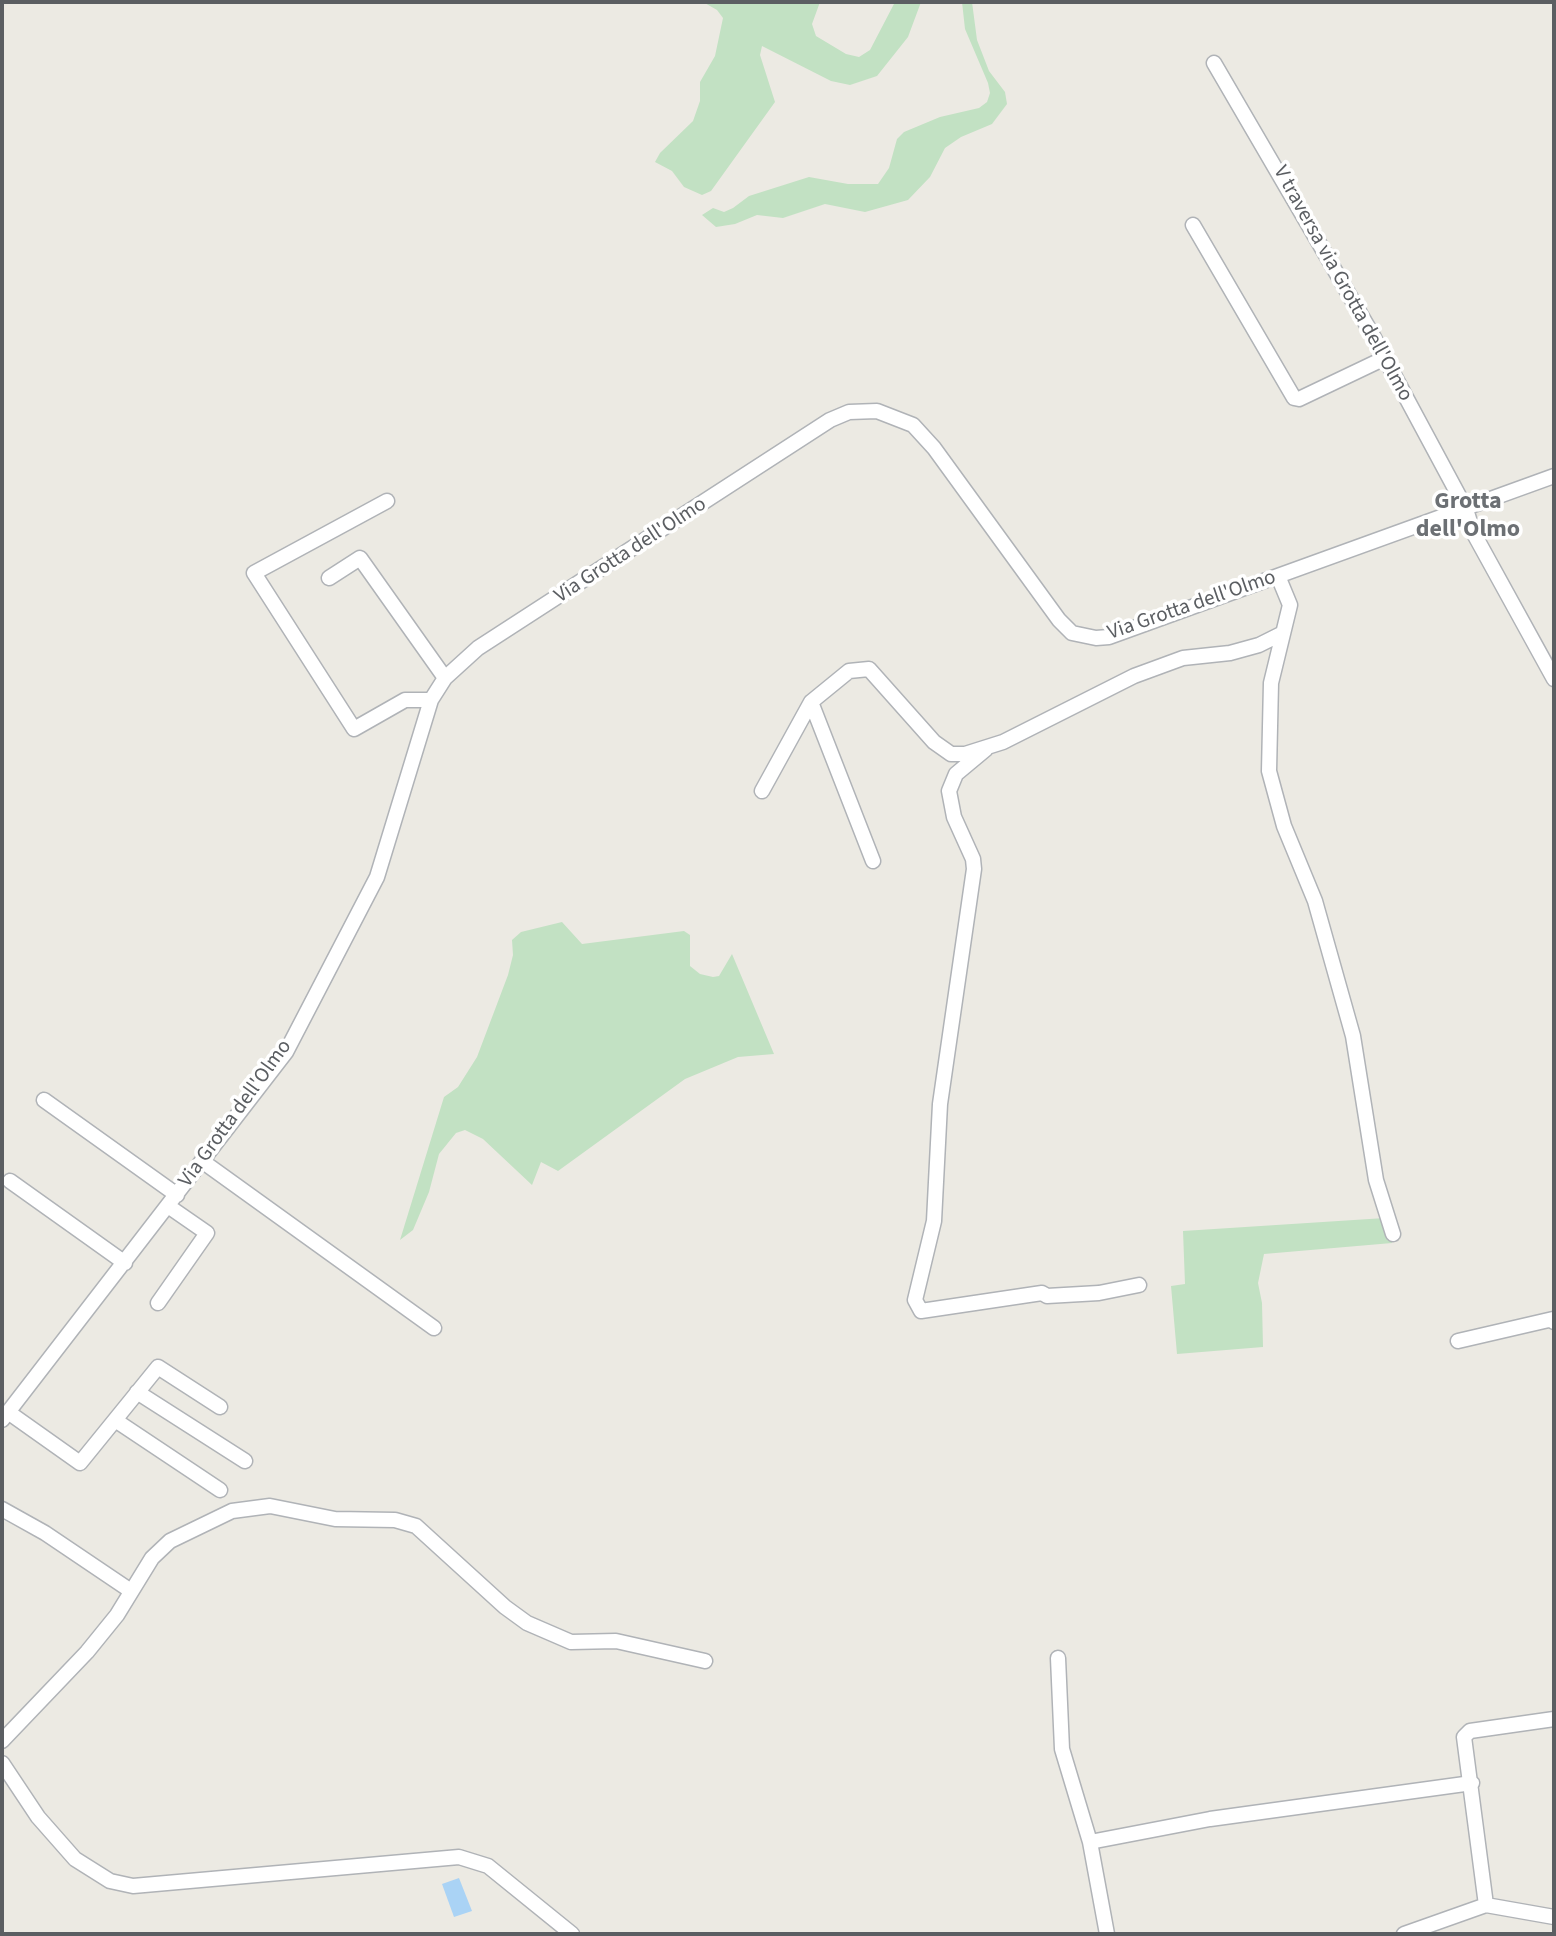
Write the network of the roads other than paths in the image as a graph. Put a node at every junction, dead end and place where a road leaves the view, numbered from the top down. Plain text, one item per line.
1 (1214, 62) dead end
2 (1194, 225) dead end
3 (1385, 358) junction
4 (1554, 476) edge
5 (387, 502) dead end
6 (1466, 509) junction
7 (1278, 576) junction
8 (329, 578) dead end
9 (1281, 634) junction
10 (445, 677) junction
11 (1554, 679) edge
12 (430, 701) junction
13 (811, 702) junction
14 (986, 749) junction
15 (762, 791) dead end
16 (873, 861) dead end
17 (44, 1100) dead end
18 (202, 1161) junction
19 (10, 1181) dead end
20 (172, 1200) junction
21 (1393, 1234) dead end
22 (125, 1263) junction
23 (1139, 1285) dead end
24 (158, 1303) dead end
25 (1554, 1322) edge
26 (433, 1328) dead end
27 (1458, 1341) dead end
28 (137, 1392) junction
29 (220, 1407) dead end
30 (5, 1416) edge
31 (115, 1420) junction
32 (245, 1461) dead end
33 (220, 1490) dead end
34 (2, 1509) edge
35 (131, 1591) junction
36 (1058, 1658) dead end
37 (705, 1661) dead end
38 (1554, 1719) edge
39 (2, 1741) edge
40 (2, 1763) edge
41 (1472, 1783) junction
42 (1090, 1842) junction
43 (1486, 1905) junction
44 (1554, 1917) edge
45 (572, 1934) edge
46 (1107, 1934) edge
47 (1404, 1934) edge

1 - 3 street, V traversa via Grotta dell'Olmo
2 - 3 street
3 - 6 street, V traversa via Grotta dell'Olmo
4 - 6 street, Via Grotta dell'Olmo
5 - 12 street
6 - 7 street, Via Grotta dell'Olmo
6 - 11 street, V traversa via Grotta dell'Olmo
7 - 9 street
7 - 10 street, Via Grotta dell'Olmo
8 - 10 street
9 - 14 street
9 - 21 street
10 - 12 street, Via Grotta dell'Olmo
12 - 18 street, Via Grotta dell'Olmo
13 - 14 street
13 - 15 street
13 - 16 street
14 - 23 street
17 - 20 street
18 - 20 street, Via Grotta dell'Olmo
18 - 26 street
19 - 22 street
20 - 22 street, Via Grotta dell'Olmo
20 - 24 street
22 - 30 street, Via Grotta dell'Olmo
25 - 27 street
28 - 29 street
28 - 31 street
28 - 32 street
30 - 31 street
31 - 33 street
34 - 35 street
35 - 37 street
35 - 39 street
36 - 42 street
38 - 41 street
40 - 45 street
41 - 42 street
41 - 43 street
42 - 46 street
43 - 44 street
43 - 47 street

